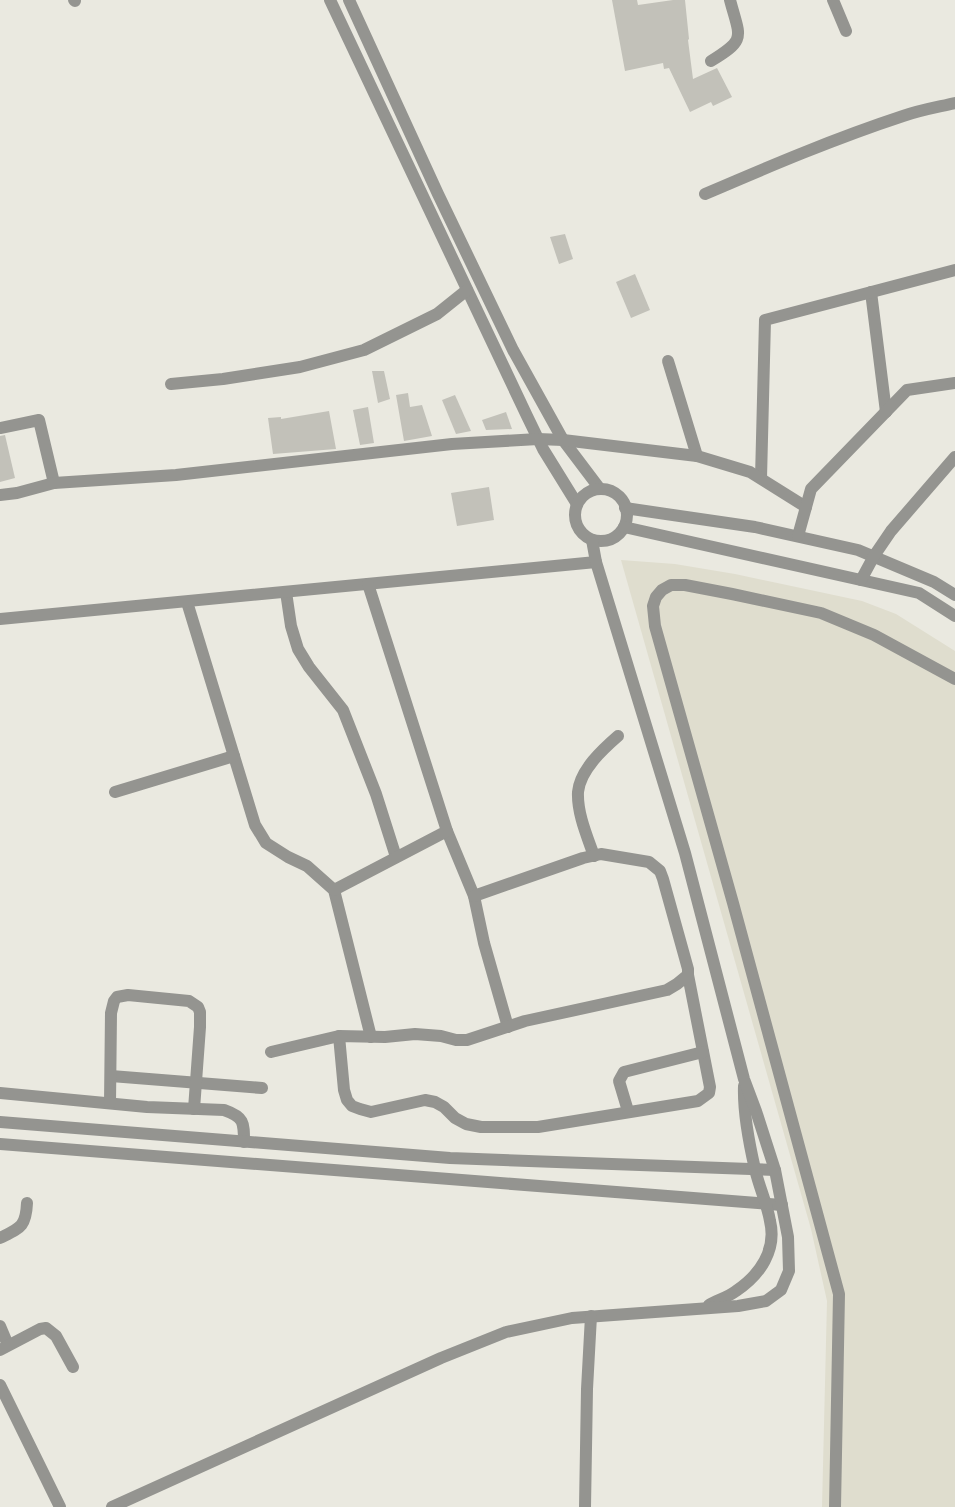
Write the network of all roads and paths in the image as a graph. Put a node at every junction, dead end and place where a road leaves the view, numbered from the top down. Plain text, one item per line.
1 (330, 0) edge
2 (349, 0) edge
3 (730, 0) edge
4 (833, 0) edge
5 (846, 31) dead end
6 (711, 61) dead end
7 (955, 103) edge
8 (705, 194) dead end
9 (955, 270) edge
10 (467, 290) junction
11 (870, 292) junction
12 (668, 361) dead end
13 (955, 383) edge
14 (171, 384) dead end
15 (886, 412) junction
16 (0, 428) edge
17 (538, 439) junction
18 (563, 440) junction
19 (697, 456) junction
20 (955, 457) edge
21 (761, 478) junction
22 (54, 483) junction
23 (600, 489) junction
24 (0, 495) edge
25 (578, 504) junction
26 (806, 507) junction
27 (625, 508) junction
28 (624, 527) junction
29 (798, 536) junction
30 (592, 540) junction
31 (874, 556) junction
32 (596, 562) junction
33 (861, 580) junction
34 (368, 584) junction
35 (286, 592) junction
36 (955, 595) edge
37 (188, 602) junction
38 (955, 616) edge
39 (0, 619) edge
40 (955, 679) edge
41 (618, 736) dead end
42 (234, 756) junction
43 (115, 792) dead end
44 (447, 830) junction
45 (594, 856) junction
46 (396, 857) junction
47 (334, 890) junction
48 (474, 896) junction
49 (688, 975) junction
50 (508, 1028) junction
51 (339, 1036) junction
52 (371, 1037) junction
53 (272, 1052) dead end
54 (703, 1052) junction
55 (111, 1076) junction
56 (744, 1079) junction
57 (195, 1084) junction
58 (262, 1088) dead end
59 (0, 1093) edge
60 (110, 1103) junction
61 (194, 1109) junction
62 (628, 1112) junction
63 (0, 1122) edge
64 (244, 1142) junction
65 (0, 1144) edge
66 (755, 1170) junction
67 (775, 1170) junction
68 (27, 1203) dead end
69 (766, 1204) junction
70 (782, 1205) junction
71 (0, 1238) edge
72 (702, 1308) junction
73 (591, 1316) junction
74 (0, 1326) edge
75 (4, 1347) edge
76 (73, 1367) dead end
77 (0, 1385) edge
78 (60, 1507) edge
79 (112, 1507) edge
80 (585, 1507) edge
81 (836, 1507) edge

1 - 10 street
2 - 18 street
3 - 6 street
4 - 5 street
7 - 8 street
9 - 11 street
10 - 14 street
10 - 17 street
11 - 15 street
11 - 21 street
12 - 19 street
13 - 15 street
15 - 26 street
16 - 22 street
17 - 18 street
17 - 22 street
17 - 25 street
18 - 19 street
18 - 23 street
19 - 21 street
20 - 31 street
21 - 26 street
22 - 24 street
23 - 25 street
23 - 27 street
25 - 30 street
26 - 29 street
27 - 28 street
27 - 29 street
28 - 30 street
28 - 33 street
29 - 31 street
30 - 32 street
31 - 33 street
31 - 36 street
32 - 34 street
32 - 56 street
33 - 38 street
34 - 35 street
34 - 44 street
35 - 37 street
35 - 46 street
37 - 39 street
37 - 42 street
40 - 81 street
41 - 45 street
42 - 43 street
42 - 47 street
44 - 46 street
44 - 48 street
45 - 48 street
45 - 49 street
46 - 47 street
47 - 52 street
48 - 50 street
49 - 50 street
49 - 54 street
50 - 52 street
51 - 52 street
51 - 53 street
51 - 62 street
54 - 62 street
54 - 62 street
55 - 57 street
55 - 57 street
55 - 60 street
56 - 66 street
56 - 67 street
57 - 58 street
57 - 61 street
59 - 60 street
60 - 61 street
61 - 64 street
63 - 64 street
64 - 66 street
65 - 69 street
66 - 67 street
66 - 69 street
67 - 70 street
68 - 71 street
69 - 70 street
69 - 72 street
70 - 72 street
72 - 73 street
73 - 79 street
73 - 80 street
74 - 75 street
75 - 76 street
77 - 78 street

